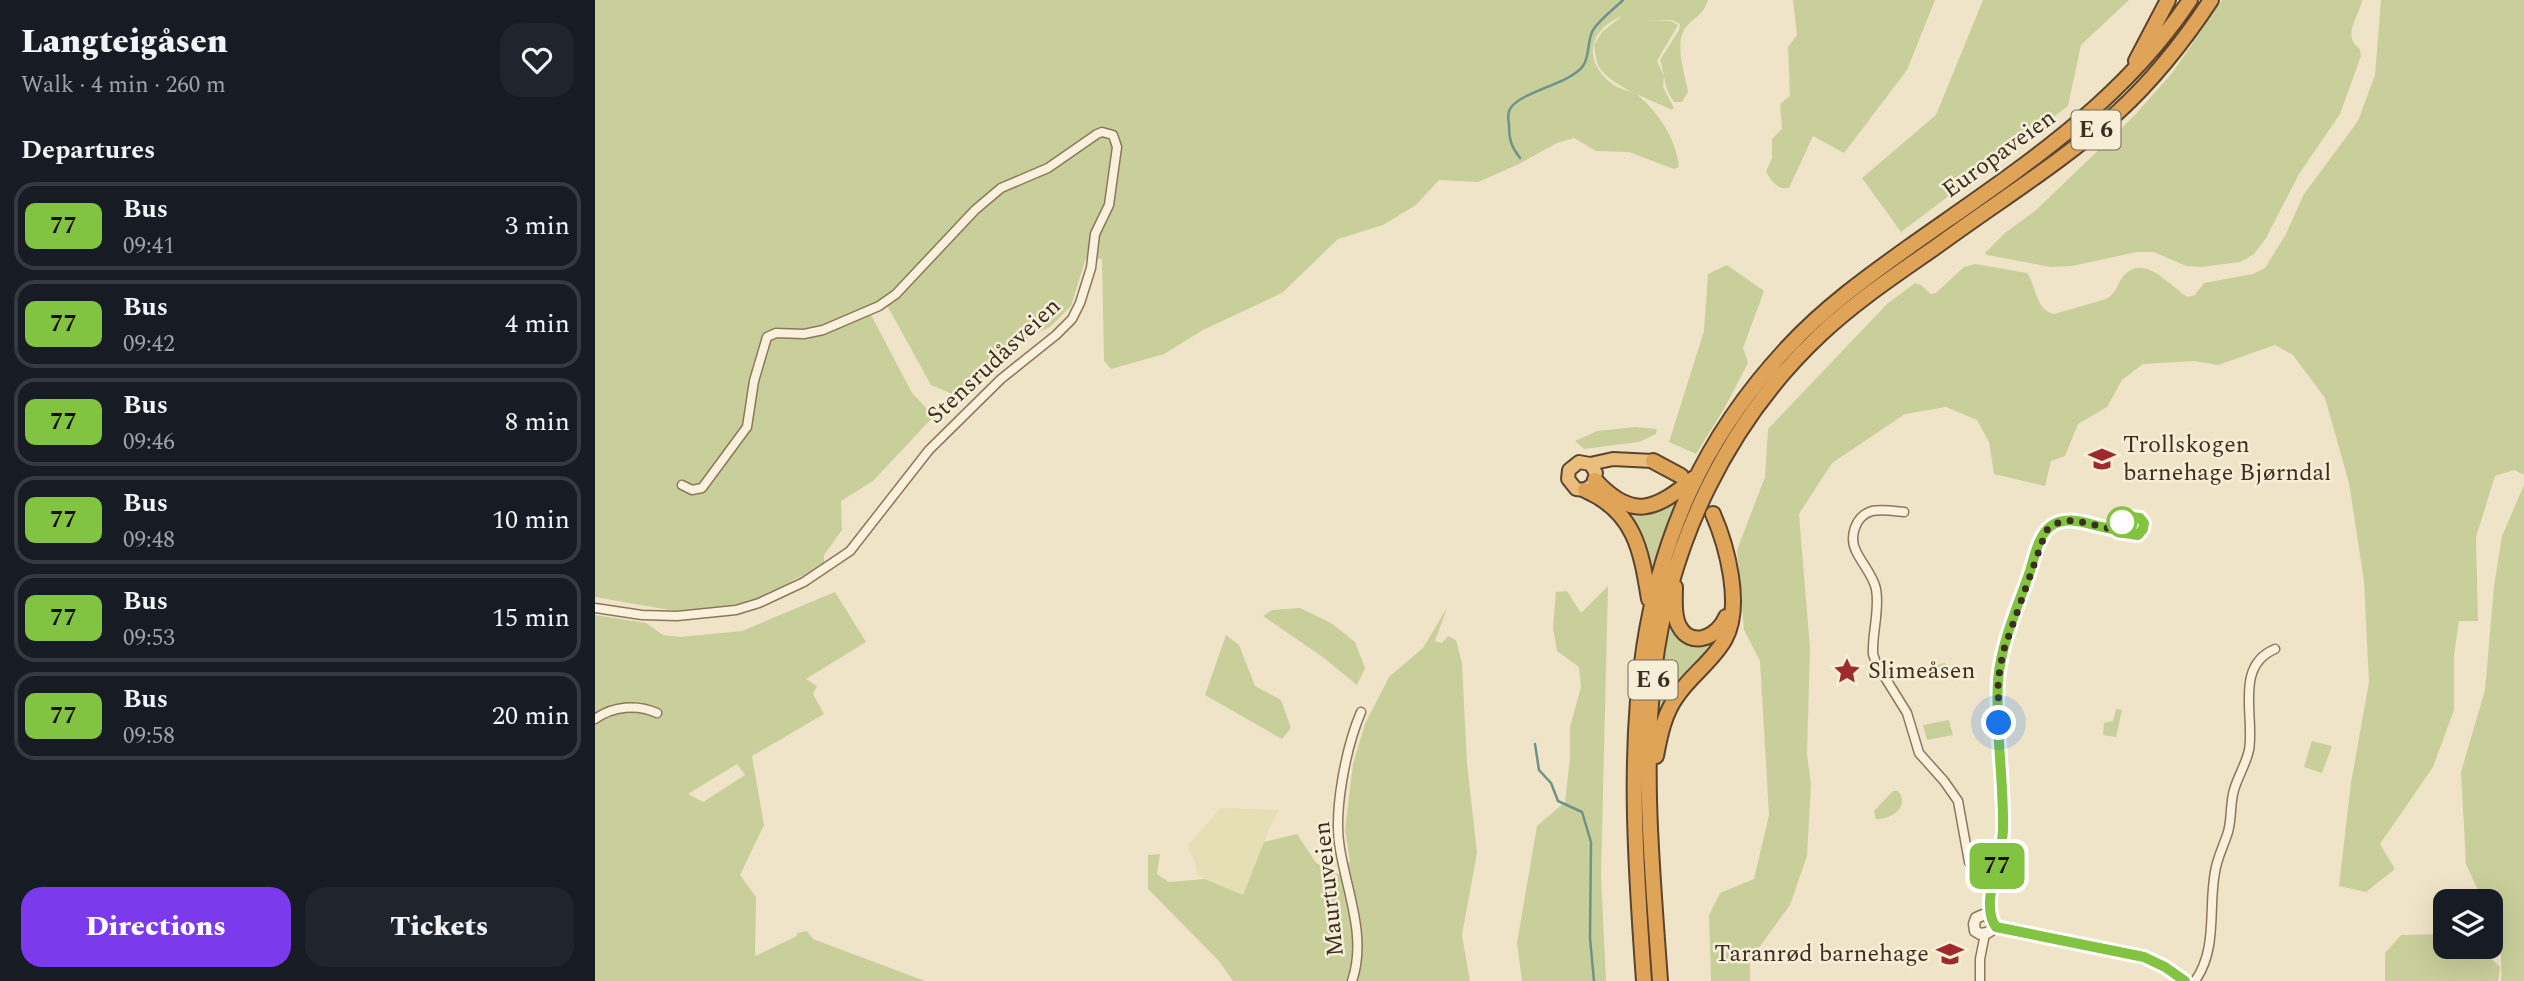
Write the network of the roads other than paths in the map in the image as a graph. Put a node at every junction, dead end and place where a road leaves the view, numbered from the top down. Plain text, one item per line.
1 (2189, 0) edge
2 (2211, 0) edge
3 (2164, 4) edge
4 (2125, 81) junction
5 (1653, 461) joint
6 (1698, 475) junction
7 (1681, 476) dead end
8 (1591, 477) junction
9 (681, 485) dead end
10 (1904, 512) dead end
11 (1713, 514) dead end
12 (2113, 529) dead end
13 (1675, 570) junction
14 (1732, 603) junction
15 (595, 608) edge
16 (1650, 608) junction
17 (2275, 649) dead end
18 (1361, 712) dead end
19 (657, 713) dead end
20 (595, 719) edge
21 (1649, 793) junction
22 (1995, 874) junction
23 (1990, 917) junction
24 (1996, 927) junction
25 (1985, 934) junction
26 (1352, 981) edge
27 (1644, 981) edge
28 (1660, 981) edge
29 (1980, 981) edge
30 (2185, 981) edge
31 (2195, 981) edge

1 - 4 highway, Europaveien / E 6
2 - 13 highway, Europaveien / E 6
3 - 4 highway, E 6
4 - 6 highway, Europaveien / E 6
5 - 7 highway
5 - 8 highway
6 - 8 highway, E 6
6 - 16 highway, E 6
8 - 16 highway, E 6
9 - 15 street, Stensrudåsveien
10 - 22 street
11 - 14 highway, E 6
12 - 22 street
13 - 14 highway, E 6
13 - 21 highway, E 6
14 - 21 highway, E 6
16 - 27 highway, E 6
17 - 31 street
18 - 26 street, Maurtuveien
19 - 20 street
21 - 28 highway, E 6
22 - 23 street
23 - 24 street
23 - 25 street
24 - 25 street
24 - 30 street
25 - 29 street

